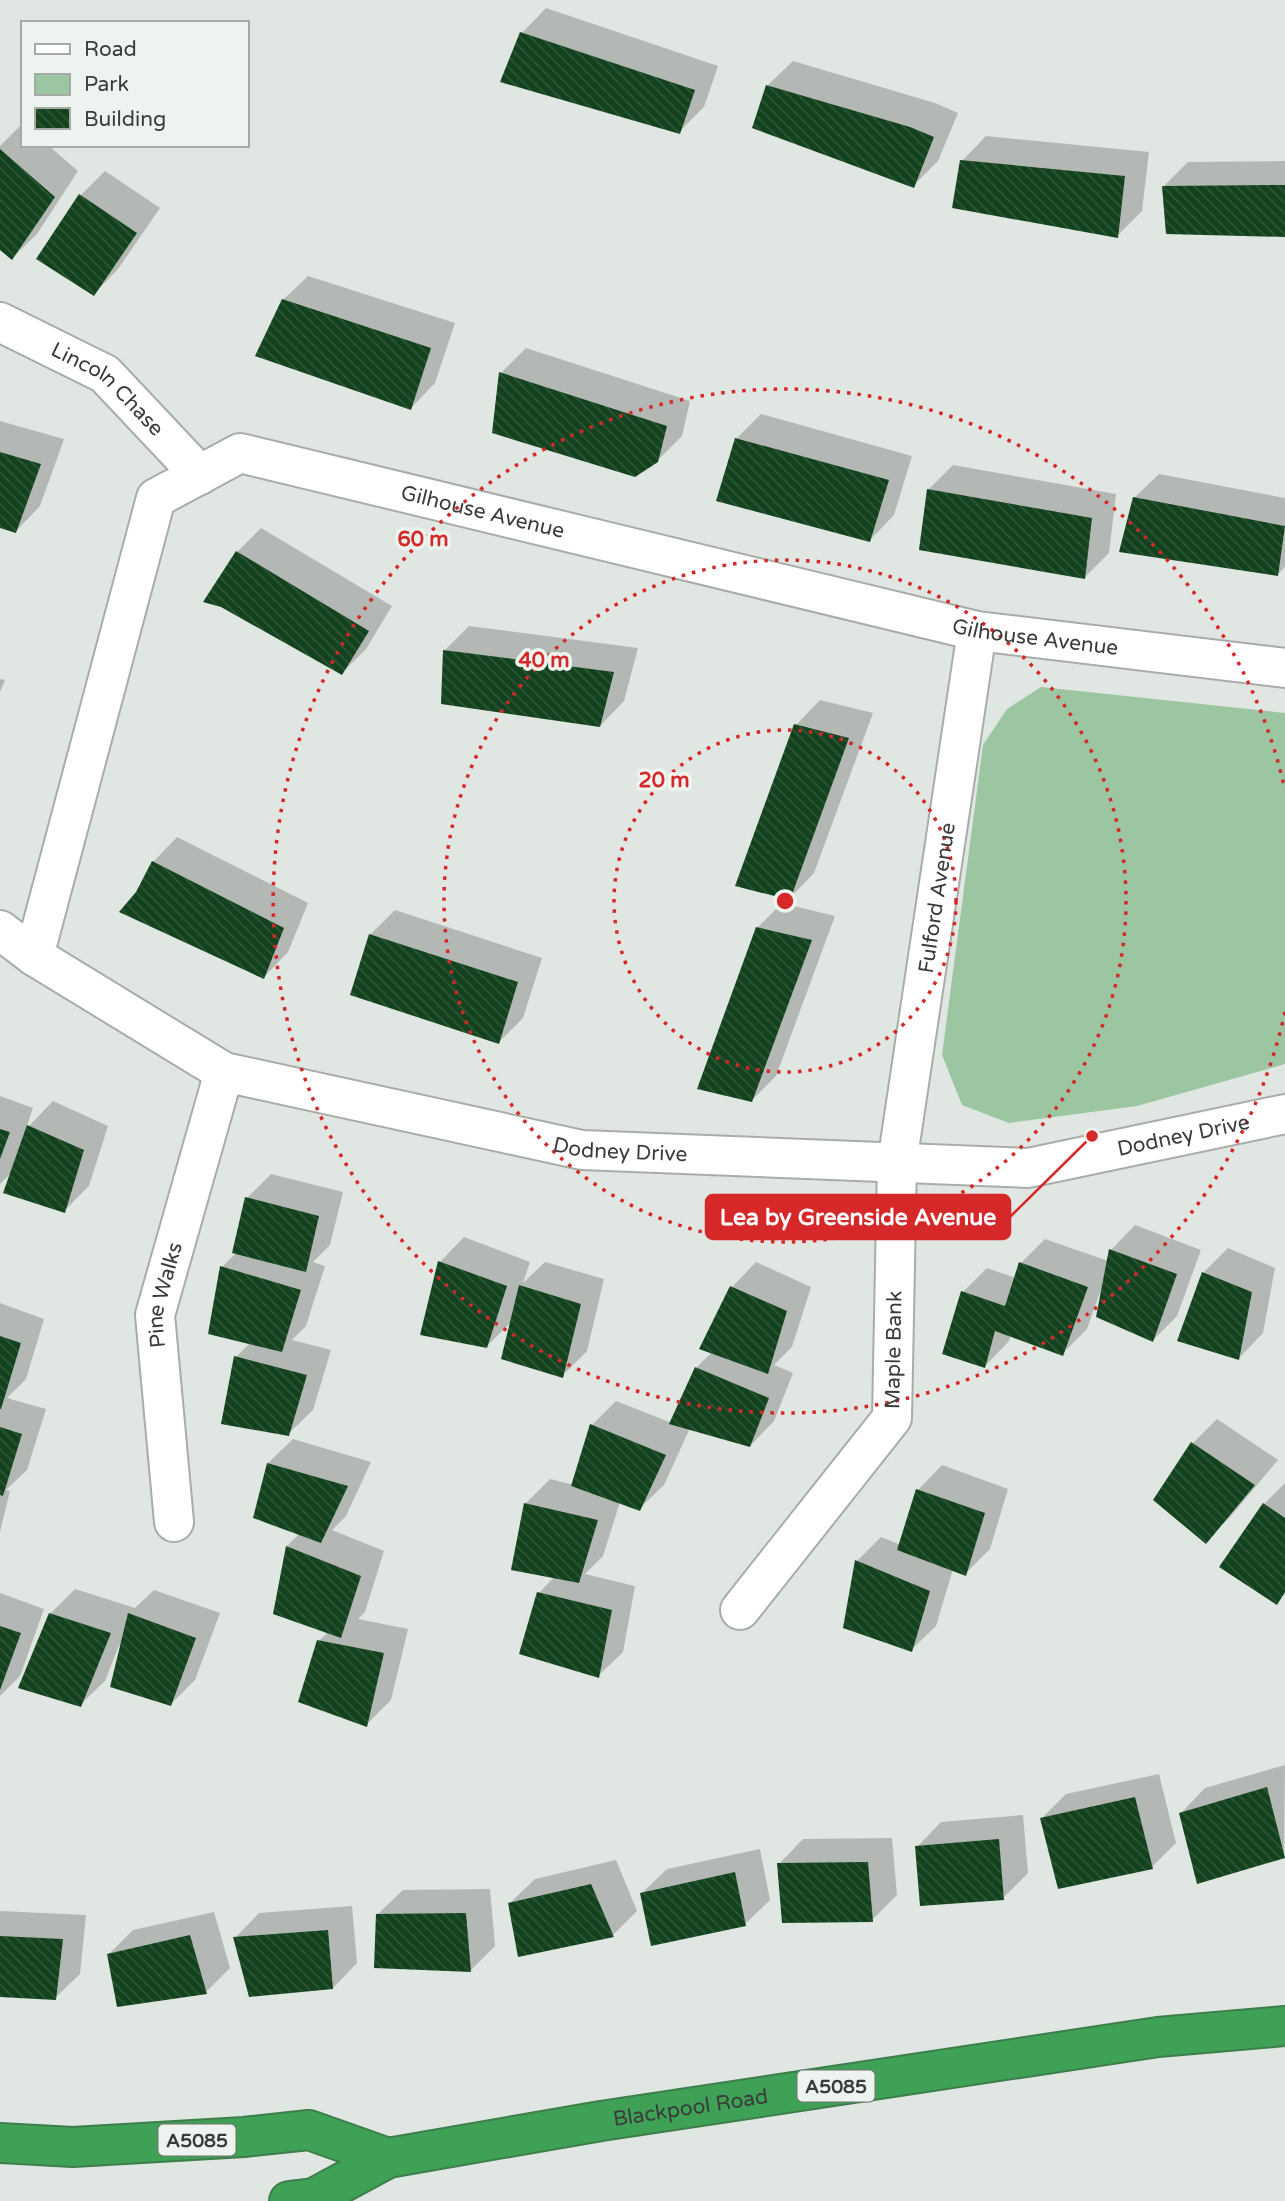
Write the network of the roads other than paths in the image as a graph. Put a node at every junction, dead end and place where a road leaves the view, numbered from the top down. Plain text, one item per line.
1 (0, 322) edge
2 (200, 475) junction
3 (977, 631) junction
4 (1285, 668) edge
5 (0, 930) edge
6 (34, 956) junction
7 (225, 1072) junction
8 (1285, 1114) edge
9 (897, 1163) junction
10 (174, 1522) dead end
11 (740, 1610) dead end
12 (1285, 2026) edge
13 (0, 2143) edge
14 (388, 2158) junction
15 (289, 2201) edge

1 - 2 street, Lincoln Chase
2 - 3 street, Gilhouse Avenue
2 - 6 street, Gilhouse Avenue
3 - 4 street, Gilhouse Avenue
3 - 9 street, Fulford Avenue
5 - 6 street, Dodney Drive
6 - 7 street, Dodney Drive
7 - 9 street, Dodney Drive
7 - 10 street, Pine Walks
8 - 9 street, Dodney Drive
9 - 11 street, Maple Bank
12 - 14 highway, Blackpool Road / A5085
13 - 14 highway, Blackpool Road / A5085
14 - 15 highway, Blackpool Road / A5085

